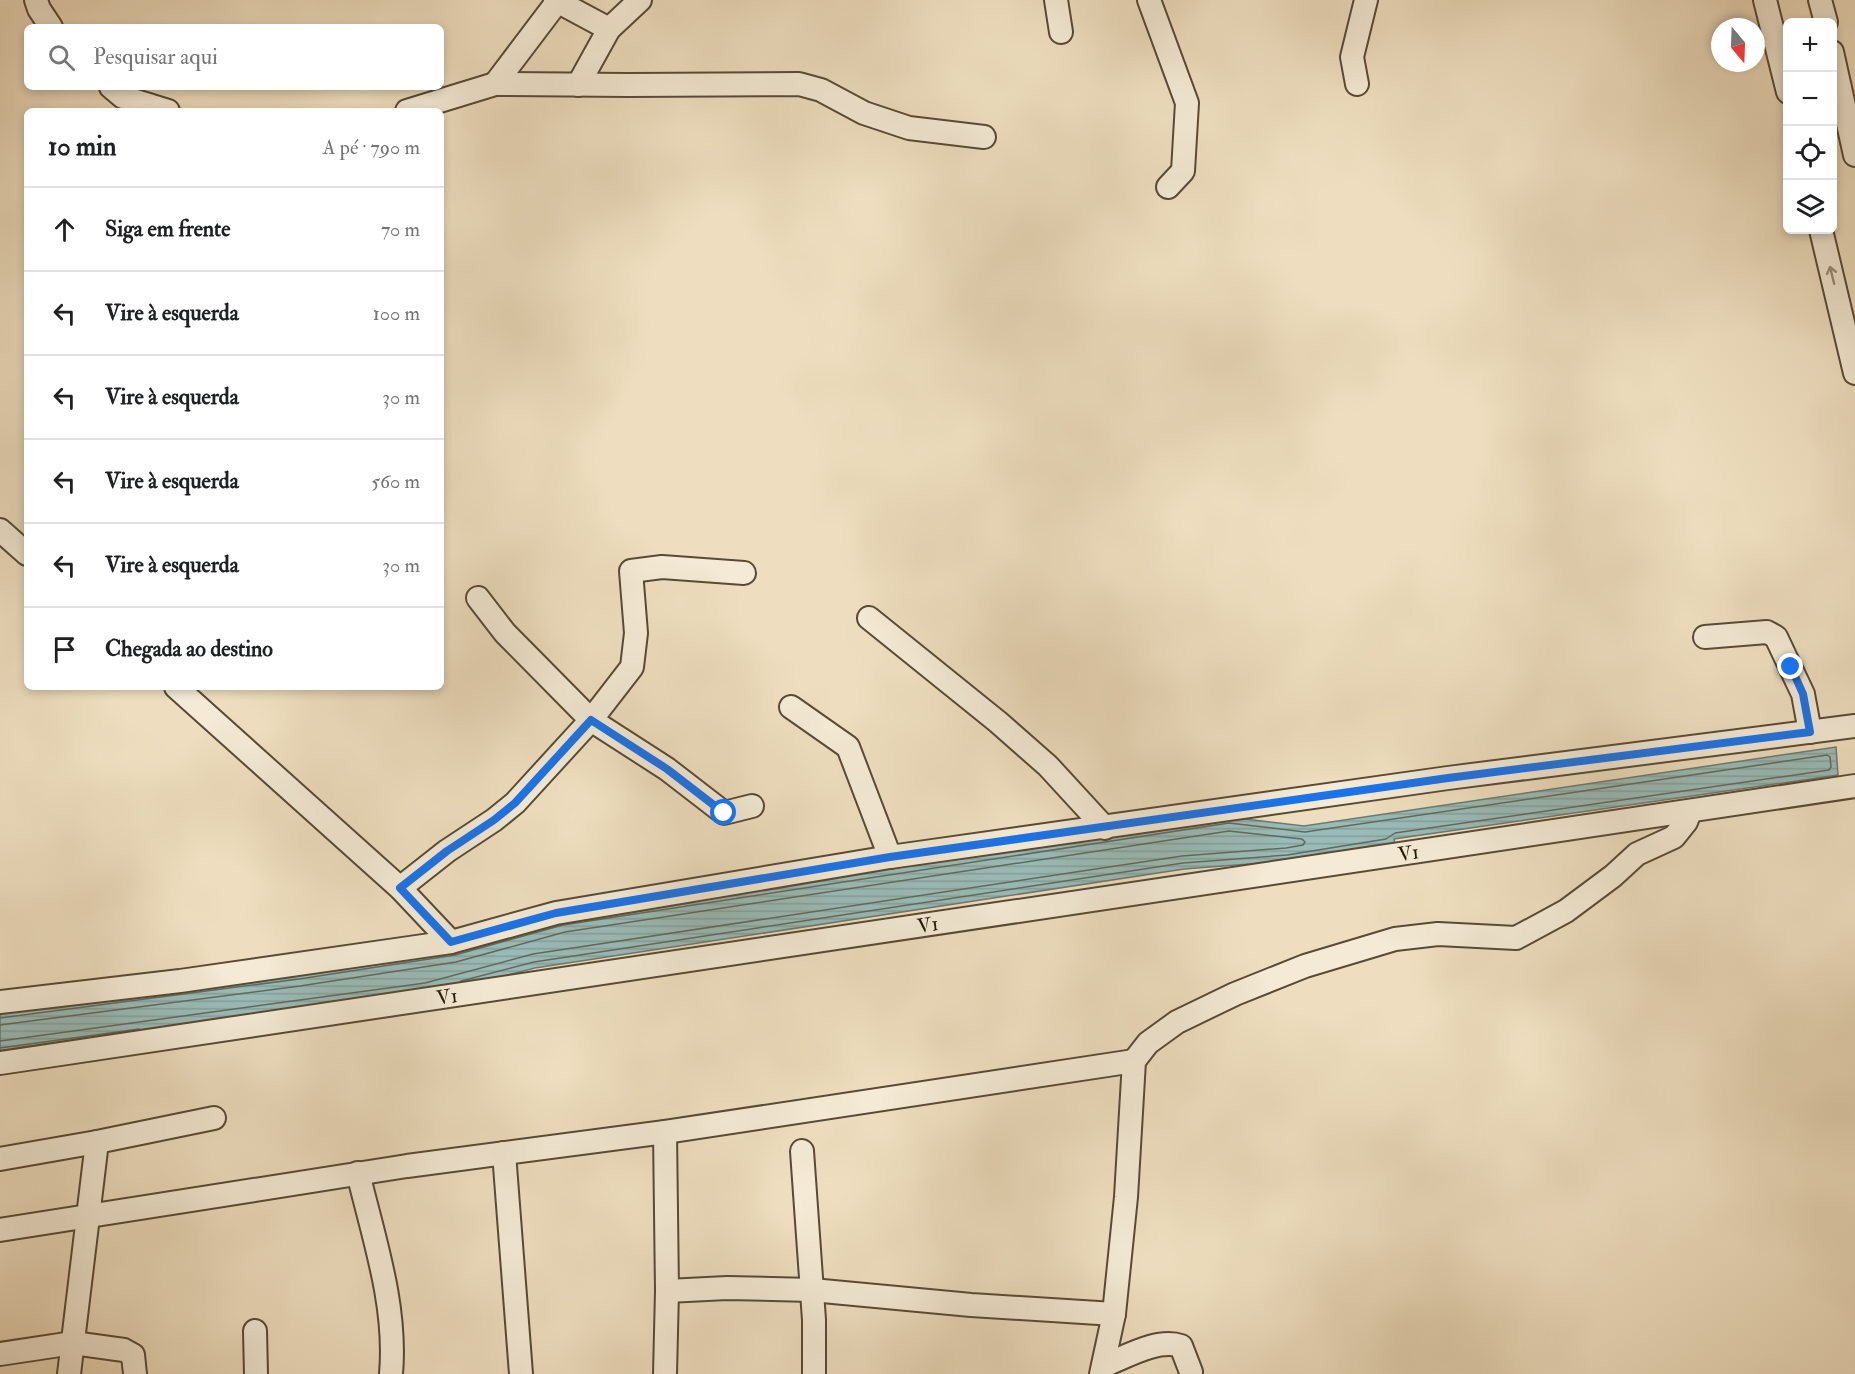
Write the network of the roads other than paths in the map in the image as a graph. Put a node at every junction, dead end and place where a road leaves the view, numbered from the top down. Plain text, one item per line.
1 (36, 0) edge
2 (640, 0) edge
3 (1056, 0) edge
4 (1149, 0) edge
5 (1366, 0) edge
6 (1766, 0) edge
7 (1820, 0) edge
8 (556, 1) edge
9 (1825, 18) edge
10 (49, 24) edge
11 (609, 29) junction
12 (1060, 32) dead end
13 (1841, 59) edge
14 (1783, 72) edge
15 (495, 84) junction
16 (1357, 84) dead end
17 (578, 85) junction
18 (115, 90) edge
19 (158, 108) edge
20 (417, 108) edge
21 (984, 137) dead end
22 (1855, 155) edge
23 (1168, 187) dead end
24 (1822, 234) edge
25 (1855, 373) edge
26 (0, 530) edge
27 (24, 551) edge
28 (744, 573) dead end
29 (478, 598) dead end
30 (869, 618) dead end
31 (1705, 637) dead end
32 (179, 690) edge
33 (791, 707) dead end
34 (591, 720) junction
35 (1855, 726) edge
36 (1810, 732) junction
37 (1855, 786) edge
38 (752, 806) dead end
39 (1690, 812) junction
40 (1105, 828) junction
41 (890, 857) junction
42 (400, 888) junction
43 (451, 942) junction
44 (0, 1002) edge
45 (1134, 1062) junction
46 (0, 1063) edge
47 (214, 1118) dead end
48 (665, 1132) junction
49 (97, 1142) junction
50 (802, 1152) dead end
51 (504, 1153) junction
52 (0, 1159) edge
53 (358, 1173) junction
54 (89, 1215) junction
55 (0, 1230) edge
56 (812, 1290) junction
57 (667, 1291) junction
58 (1114, 1314) junction
59 (255, 1331) dead end
60 (73, 1343) junction
61 (0, 1354) edge
62 (1102, 1370) edge
63 (1191, 1372) dead end
64 (69, 1374) edge
65 (135, 1374) edge
66 (256, 1374) edge
67 (391, 1374) edge
68 (521, 1374) edge
69 (665, 1374) edge
70 (814, 1374) edge

1 - 10 street
2 - 11 street
3 - 12 street
4 - 23 street
5 - 16 street
6 - 14 street
7 - 9 street
8 - 11 street
8 - 15 street
11 - 17 street
13 - 22 street
15 - 17 street
15 - 20 street
17 - 21 street
18 - 19 street
25 -> 24 street
26 - 27 street
28 - 34 street
29 - 34 street
30 - 40 street
31 - 36 street
32 - 42 street
33 - 41 street
34 - 38 street
34 - 42 street
35 - 36 street
36 - 40 street
37 - 39 street, V1
39 - 45 street
39 - 46 street, V1
40 - 41 street
41 - 43 street
42 - 43 street
43 - 44 street
45 - 48 street
45 - 58 street
47 - 49 street
48 - 51 street
48 - 57 street
49 - 52 street
49 - 54 street
50 - 56 street
51 - 53 street
51 - 68 street
53 - 54 street
53 - 67 street
54 - 55 street
54 - 60 street
56 - 57 street
56 - 58 street
56 - 70 street
57 - 69 street
58 - 62 street
59 - 66 street
60 - 61 street
60 - 64 street
60 - 65 street
62 - 63 street

